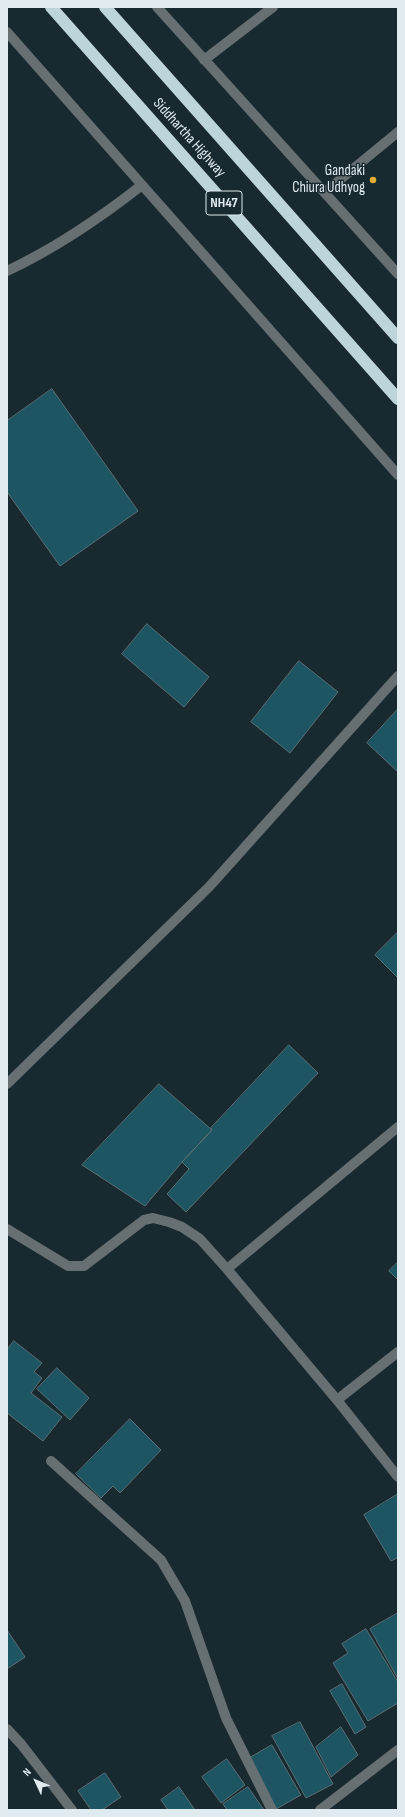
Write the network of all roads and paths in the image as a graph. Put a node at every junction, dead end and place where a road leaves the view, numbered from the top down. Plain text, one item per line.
1 (51, 7) edge
2 (105, 7) edge
3 (157, 7) edge
4 (273, 7) edge
5 (7, 32) edge
6 (204, 60) junction
7 (398, 132) edge
8 (142, 185) junction
9 (325, 192) junction
10 (7, 271) edge
11 (398, 274) edge
12 (398, 338) edge
13 (398, 399) edge
14 (398, 475) edge
15 (398, 676) edge
16 (7, 1084) edge
17 (398, 1127) edge
18 (7, 1229) edge
19 (227, 1268) junction
20 (398, 1352) edge
21 (337, 1400) junction
22 (51, 1461) dead end
23 (397, 1473) edge
24 (7, 1729) edge
25 (398, 1750) edge
26 (72, 1810) edge
27 (272, 1810) edge
28 (320, 1810) edge

1 - 13 highway, Siddhartha Highway / NH47
2 - 12 highway, Siddhartha Highway / NH47
3 - 6 street
4 - 6 street
5 - 8 street
6 - 9 street
7 - 9 street
8 - 10 street
8 - 14 street
9 - 11 street
15 - 16 street
17 - 19 street
18 - 19 street
19 - 21 street
20 - 21 street
21 - 23 street
22 - 27 street
24 - 26 street
25 - 28 street

